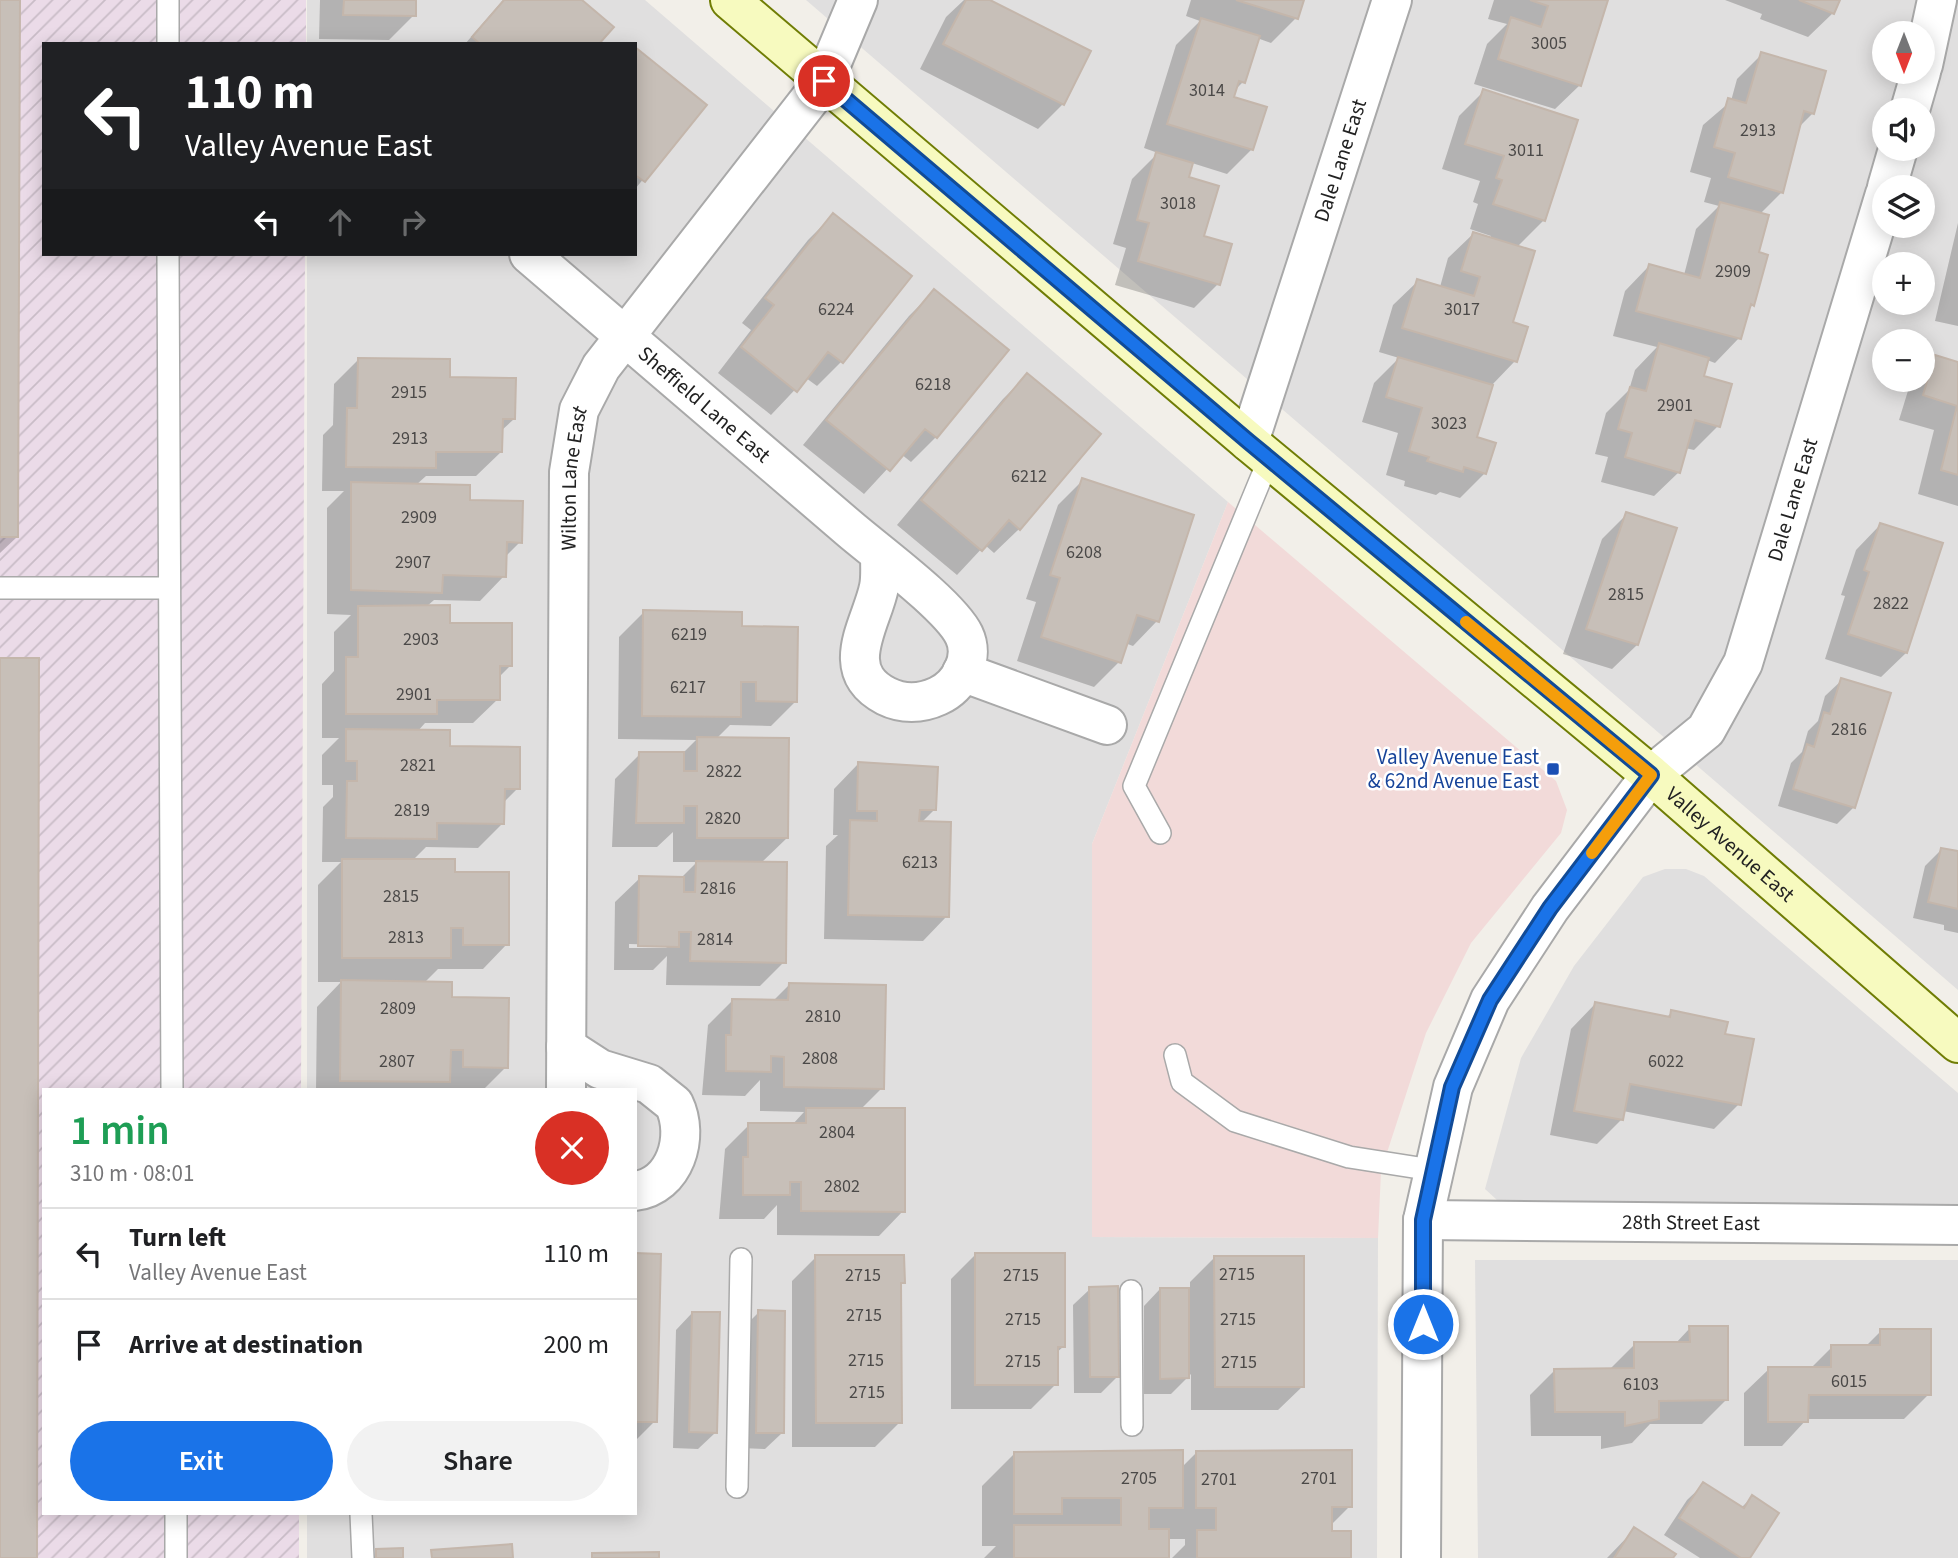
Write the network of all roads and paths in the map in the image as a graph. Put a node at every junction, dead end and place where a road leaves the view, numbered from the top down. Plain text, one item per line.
1 (168, 0) edge
2 (730, 0) edge
3 (858, 0) edge
4 (1392, 0) edge
5 (1937, 0) edge
6 (1932, 21) edge
7 (168, 42) edge
8 (824, 81) junction
9 (1872, 237) edge
10 (168, 256) edge
11 (531, 256) edge
12 (625, 336) junction
13 (1259, 451) junction
14 (880, 555) junction
15 (0, 588) edge
16 (168, 588) junction
17 (962, 673) junction
18 (1107, 725) dead end
19 (1651, 775) junction
20 (1160, 833) dead end
21 (1958, 1043) edge
22 (566, 1047) junction
23 (1175, 1055) dead end
24 (172, 1088) edge
25 (566, 1088) edge
26 (1432, 1170) junction
27 (637, 1190) edge
28 (1423, 1220) junction
29 (1958, 1225) edge
30 (741, 1259) dead end
31 (1132, 1291) dead end
32 (1132, 1425) dead end
33 (737, 1487) dead end
34 (176, 1515) edge
35 (361, 1515) edge
36 (176, 1558) edge
37 (363, 1558) edge
38 (1421, 1558) edge

1 - 7 lane
2 - 8 main road, Valley Avenue East
3 - 8 street, Wilton Lane East
4 - 13 street, Dale Lane East
5 - 6 street
8 - 12 street, Wilton Lane East
8 - 13 main road, Valley Avenue East
9 - 19 street, Dale Lane East
10 - 16 lane
11 - 12 street, Sheffield Lane East
12 - 14 street, Sheffield Lane East
12 - 22 street, Wilton Lane East
13 - 19 main road, Valley Avenue East
13 - 20 lane
14 - 17 street, Sheffield Lane East
14 - 17 street
15 - 16 lane
16 - 24 lane
17 - 18 street
19 - 21 main road, Valley Avenue East
19 - 26 street, Dale Lane East
22 - 25 street, Wilton Lane East
22 - 27 street
23 - 26 lane
26 - 28 street, Dale Lane East
28 - 29 street, 28th Street East
28 - 38 street, Dale Lane East
30 - 33 lane
31 - 32 lane
34 - 36 lane
35 - 37 lane

